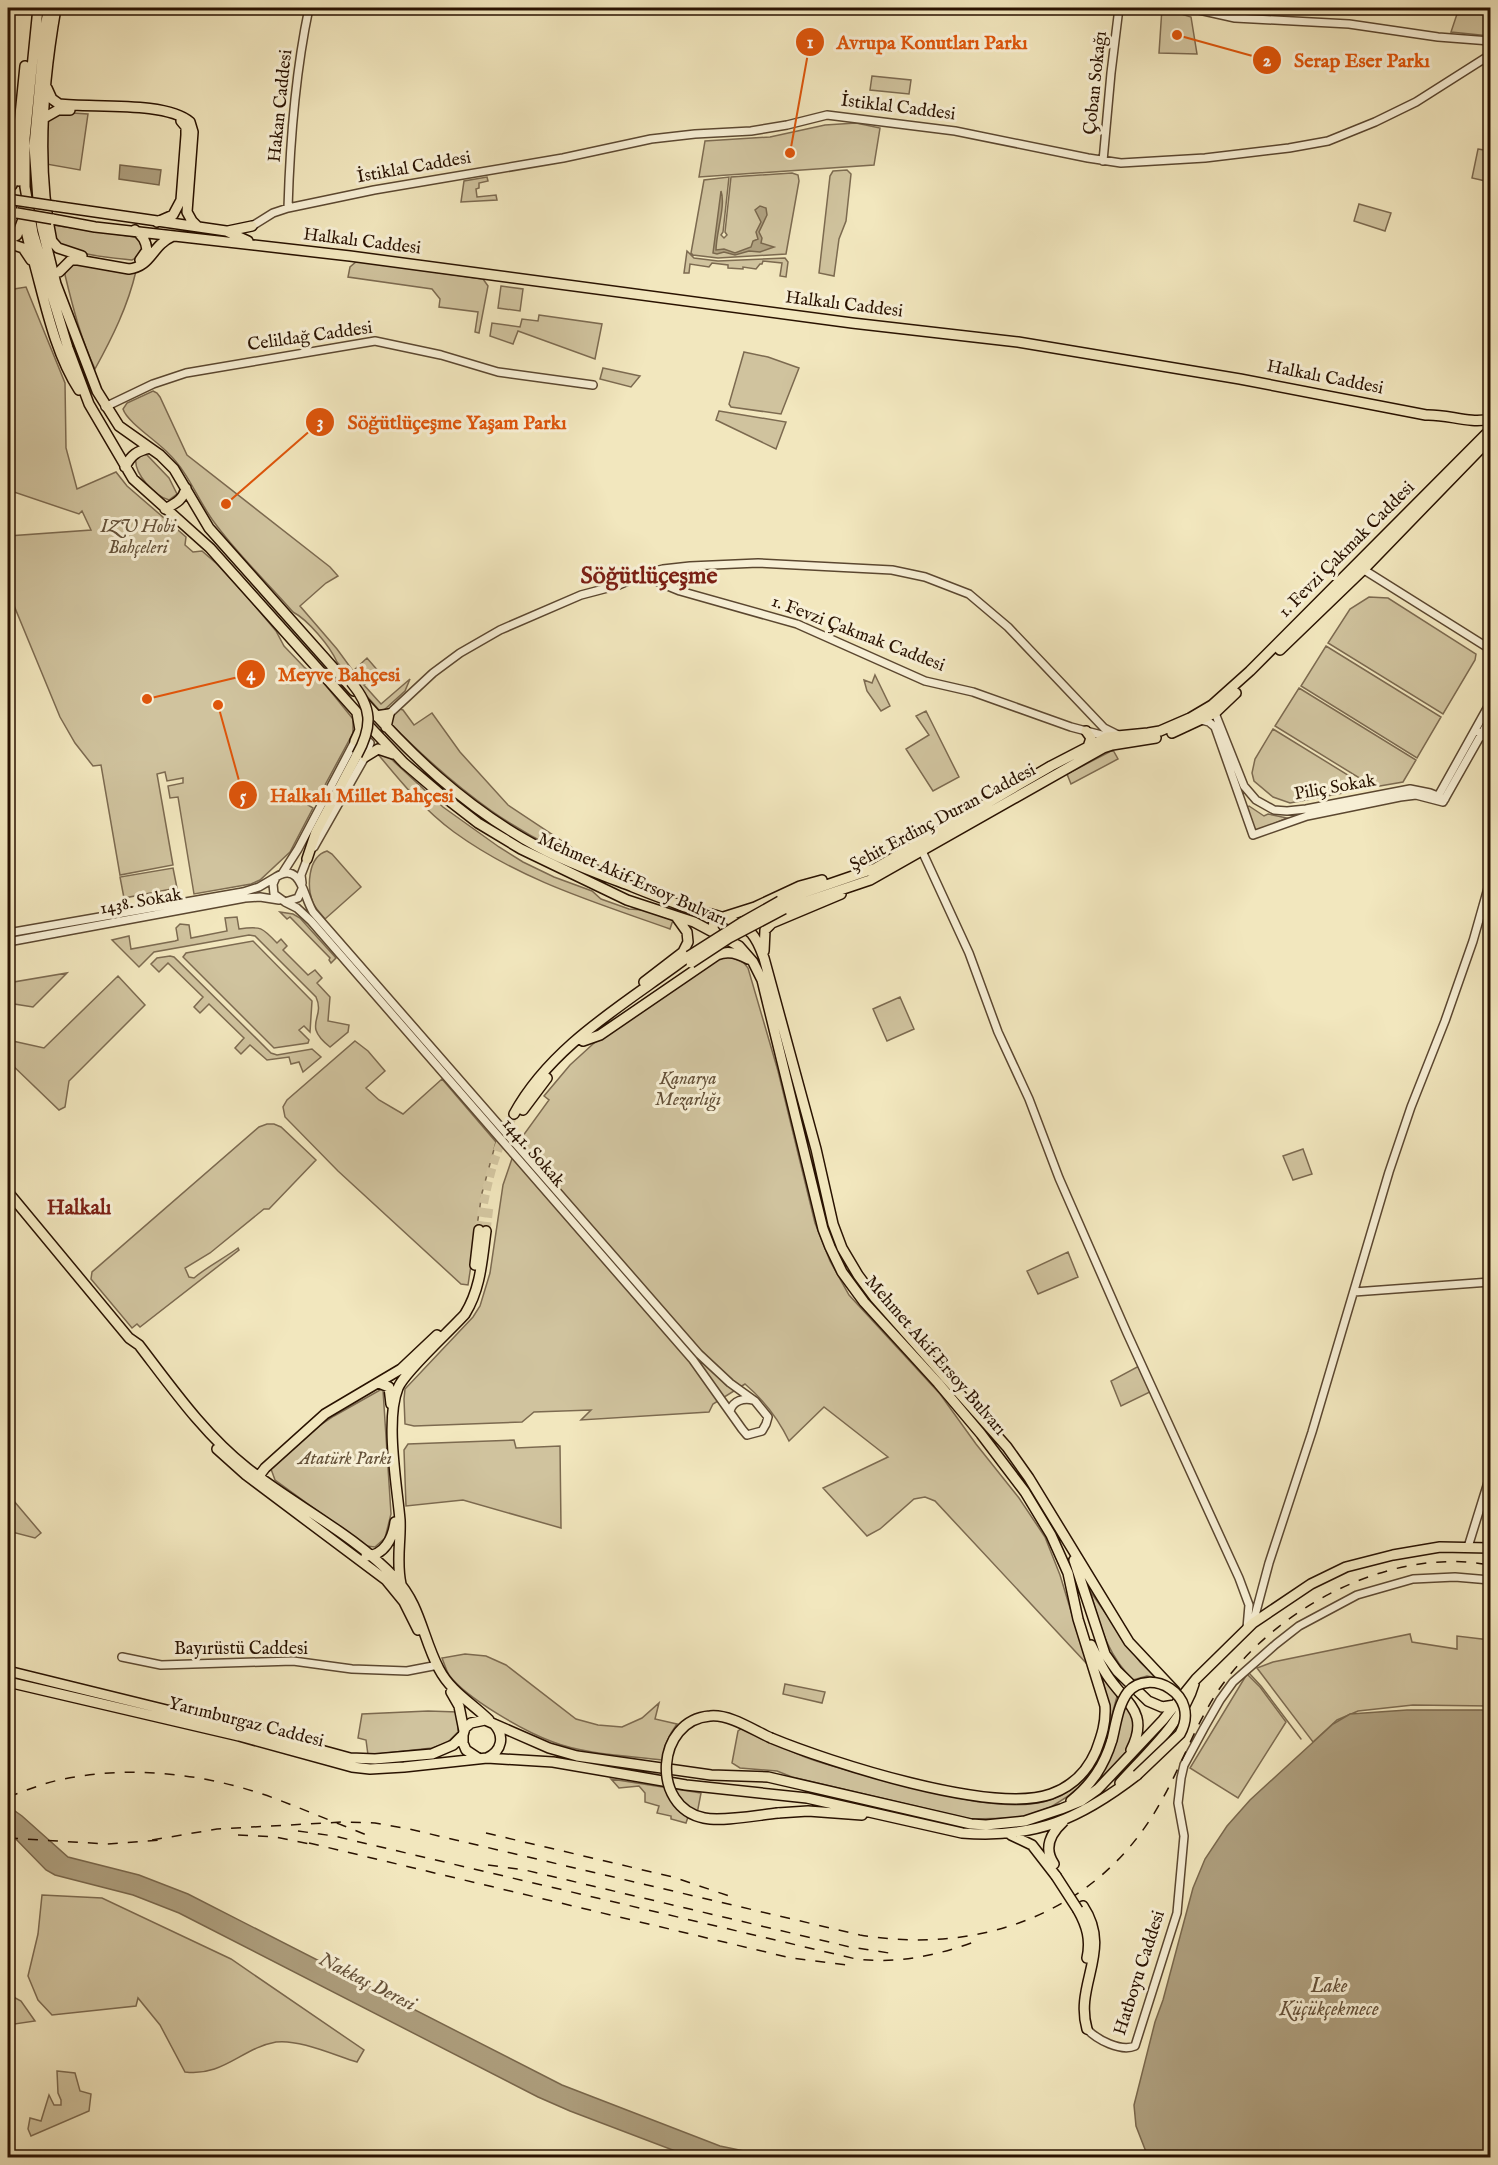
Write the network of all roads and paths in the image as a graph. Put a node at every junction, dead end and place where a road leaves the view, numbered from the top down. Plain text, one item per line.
1 (32, 8) edge
2 (38, 8) edge
3 (49, 8) edge
4 (56, 8) edge
5 (309, 8) edge
6 (1119, 8) edge
7 (1190, 8) edge
8 (1491, 41) edge
9 (1489, 57) edge
10 (47, 86) junction
11 (44, 118) junction
12 (1103, 161) junction
13 (18, 170) junction
14 (8, 189) edge
15 (11, 200) edge
16 (288, 208) junction
17 (16, 214) edge
18 (157, 222) junction
19 (198, 226) junction
20 (135, 230) junction
21 (226, 231) junction
22 (245, 231) junction
23 (175, 235) junction
24 (51, 240) junction
25 (217, 240) junction
26 (8, 241) edge
27 (252, 243) junction
28 (35, 266) junction
29 (59, 272) junction
30 (67, 315) junction
31 (593, 385) dead end
32 (89, 404) junction
33 (105, 407) junction
34 (1426, 414) junction
35 (1491, 419) edge
36 (1489, 433) edge
37 (150, 448) junction
38 (125, 467) junction
39 (186, 488) junction
40 (165, 509) junction
41 (1360, 567) junction
42 (647, 573) junction
43 (1350, 577) junction
44 (274, 602) junction
45 (1491, 650) edge
46 (1227, 697) junction
47 (1491, 703) edge
48 (1214, 709) junction
49 (356, 711) junction
50 (389, 714) junction
51 (376, 716) junction
52 (1202, 716) junction
53 (1491, 719) edge
54 (386, 727) junction
55 (1221, 729) junction
56 (1086, 731) junction
57 (1478, 733) junction
58 (1104, 738) junction
59 (355, 741) junction
60 (1491, 741) edge
61 (1088, 747) junction
62 (1228, 755) junction
63 (361, 756) junction
64 (398, 757) junction
65 (1440, 799) junction
66 (922, 850) junction
67 (307, 859) joint
68 (860, 874) junction
69 (279, 875) junction
70 (870, 880) junction
71 (1491, 881) edge
72 (302, 886) junction
73 (282, 901) junction
74 (782, 905) junction
75 (673, 915) junction
76 (719, 917) junction
77 (769, 925) junction
78 (8, 933) edge
79 (716, 933) junction
80 (756, 939) junction
81 (8, 942) edge
82 (741, 952) junction
83 (764, 958) junction
84 (392, 1002) junction
85 (386, 1008) junction
86 (581, 1039) junction
87 (517, 1115) tunnel mouth
88 (8, 1192) edge
89 (1491, 1282) edge
90 (1354, 1292) junction
91 (396, 1372) junction
92 (383, 1380) junction
93 (402, 1381) junction
94 (753, 1400) junction
95 (392, 1407) junction
96 (730, 1411) junction
97 (195, 1420) junction
98 (259, 1476) junction
99 (1491, 1476) edge
100 (262, 1486) junction
101 (396, 1501) junction
102 (1070, 1547) junction
103 (1468, 1547) junction
104 (1491, 1548) edge
105 (369, 1560) junction
106 (1491, 1580) edge
107 (402, 1586) junction
108 (1260, 1613) junction
109 (1078, 1619) junction
110 (1250, 1626) junction
111 (122, 1658) dead end
112 (433, 1666) junction
113 (8, 1671) edge
114 (1196, 1679) junction
115 (8, 1682) edge
116 (1177, 1692) junction
117 (1175, 1705) junction
118 (491, 1722) junction
119 (463, 1733) junction
120 (306, 1751) junction
121 (483, 1758) junction
122 (1126, 1761) junction
123 (1096, 1804) junction
124 (1061, 1809) junction
125 (892, 1816) junction
126 (1068, 1817) junction
127 (1005, 1833) junction
128 (1058, 1875) junction
129 (1087, 2029) joint

1 - 13 main road
2 - 32 main road, Mehmet Akif Ersoy Bulvarı
3 - 30 main road, Mehmet Akif Ersoy Bulvarı
4 - 10 main road
5 - 16 street, Hakan Caddesi
6 - 12 street, Çoban Sokağı
7 - 8 street
9 - 12 street, İstiklal Caddesi
10 - 11 main road
10 - 19 main road
11 - 18 main road
11 - 24 main road
12 - 16 street, İstiklal Caddesi
13 - 14 main road
13 - 17 main road
15 - 18 main road, Halkalı Caddesi, bridge
16 - 22 street, İstiklal Caddesi
17 - 20 main road, Halkalı Caddesi, bridge
17 - 26 main road
17 - 28 main road
18 - 19 main road, Halkalı Caddesi
19 - 21 main road, Halkalı Caddesi
20 - 23 main road, Halkalı Caddesi
20 - 24 main road
21 - 22 main road, Halkalı Caddesi
21 - 22 main road
22 - 25 main road
22 - 27 main road, Halkalı Caddesi
23 - 25 main road, Halkalı Caddesi
23 - 29 main road
24 - 29 main road
25 - 27 main road, Halkalı Caddesi
26 - 28 main road
27 - 34 main road, Halkalı Caddesi
28 - 32 main road
29 - 30 main road
30 - 33 main road, Mehmet Akif Ersoy Bulvarı
31 - 33 street, Celildağ Caddesi
32 - 38 main road, Mehmet Akif Ersoy Bulvarı
33 - 37 main road, Mehmet Akif Ersoy Bulvarı
34 - 35 main road, Halkalı Caddesi
34 - 36 main road, Halkalı Caddesi
36 - 41 main road
37 - 38 main road
37 - 39 main road, Mehmet Akif Ersoy Bulvarı
38 - 40 main road, Mehmet Akif Ersoy Bulvarı
39 - 40 main road
39 - 44 main road, Mehmet Akif Ersoy Bulvarı
40 - 49 main road, Mehmet Akif Ersoy Bulvarı
41 - 43 main road
41 - 45 street
42 - 50 street
42 - 56 street, 1. Fevzi Çakmak Caddesi
42 - 58 street
43 - 46 main road, 1. Fevzi Çakmak Caddesi
43 - 46 main road
44 - 51 main road, Mehmet Akif Ersoy Bulvarı
44 - 63 main road, bridge
46 - 48 main road
46 - 55 street
47 - 57 street
48 - 52 main road
48 - 55 street, Piliç Sokak
49 - 59 main road
49 - 64 main road, Mehmet Akif Ersoy Bulvarı
50 - 51 main road
50 - 54 main road
51 - 54 main road, Mehmet Akif Ersoy Bulvarı
52 - 58 main road
52 - 58 main road, Şehit Erdinç Duran Caddesi
52 - 62 street
53 - 57 street
54 - 76 main road, Mehmet Akif Ersoy Bulvarı
55 - 62 street, Piliç Sokak
56 - 58 street, 1. Fevzi Çakmak Caddesi
56 - 61 main road
57 - 60 street
57 - 65 street
58 - 61 main road, Şehit Erdinç Duran Caddesi
58 - 66 main road, Şehit Erdinç Duran Caddesi
59 - 63 street
59 - 69 street
61 - 68 main road, Şehit Erdinç Duran Caddesi
62 - 65 street, Piliç Sokak
62 - 65 street, Piliç Sokak
63 - 64 main road
63 - 67 main road
64 - 75 main road, Mehmet Akif Ersoy Bulvarı
66 - 70 main road, Şehit Erdinç Duran Caddesi
66 - 110 street
67 - 72 street
68 - 74 main road, Şehit Erdinç Duran Caddesi
68 - 76 main road
69 - 72 street
69 - 73 street
69 - 78 street, 1438. Sokak
70 - 74 main road, Şehit Erdinç Duran Caddesi
70 - 77 main road
71 - 90 street
72 - 73 street
72 - 84 street, 1441. Sokak
73 - 81 street, 1438. Sokak
73 - 85 street, 1441. Sokak
74 - 86 main road, Şehit Erdinç Duran Caddesi, bridge
75 - 79 main road, Mehmet Akif Ersoy Bulvarı
75 - 86 main road
76 - 79 main road
76 - 80 main road, Mehmet Akif Ersoy Bulvarı
77 - 80 main road
77 - 83 main road
79 - 82 main road, Mehmet Akif Ersoy Bulvarı
80 - 82 main road
80 - 83 main road, Mehmet Akif Ersoy Bulvarı
82 - 86 main road
82 - 109 main road, Mehmet Akif Ersoy Bulvarı
83 - 102 main road, Mehmet Akif Ersoy Bulvarı
84 - 85 street
84 - 94 street, 1441. Sokak
85 - 96 street, 1441. Sokak
86 - 87 main road, Şehit Erdinç Duran Caddesi
88 - 97 main road
89 - 90 street
90 - 108 street
91 - 92 main road
91 - 93 main road
91 - 93 main road
92 - 95 main road
92 - 98 main road
93 - 95 main road
94 - 96 street
94 - 96 street, 1441. Sokak
95 - 101 main road
97 - 98 main road
97 - 100 main road
98 - 100 main road
98 - 105 main road
99 - 103 street
100 - 105 main road
101 - 105 main road
101 - 107 main road
102 - 116 main road
102 - 117 main road
103 - 104 main road
103 - 108 main road
105 - 107 main road
105 - 112 main road
106 - 129 street, Hatboyu Caddesi
107 - 118 main road
108 - 110 main road
109 - 122 main road
109 - 125 main road, bridge
110 - 114 main road
111 - 112 street, Bayırüstü Caddesi
112 - 119 main road
113 - 120 main road, Yarımburgaz Caddesi
114 - 117 main road
114 - 123 main road
115 - 120 main road, Yarımburgaz Caddesi
116 - 123 main road, bridge
116 - 124 main road, bridge
117 - 122 main road
118 - 119 main road
118 - 121 main road
118 - 124 main road
119 - 120 main road, Yarımburgaz Caddesi
119 - 121 main road
120 - 121 main road, Yarımburgaz Caddesi
121 - 125 main road, Yarımburgaz Caddesi
122 - 124 main road
123 - 126 main road
125 - 127 main road
126 - 127 main road
126 - 128 main road
127 - 128 main road
128 - 129 main road

